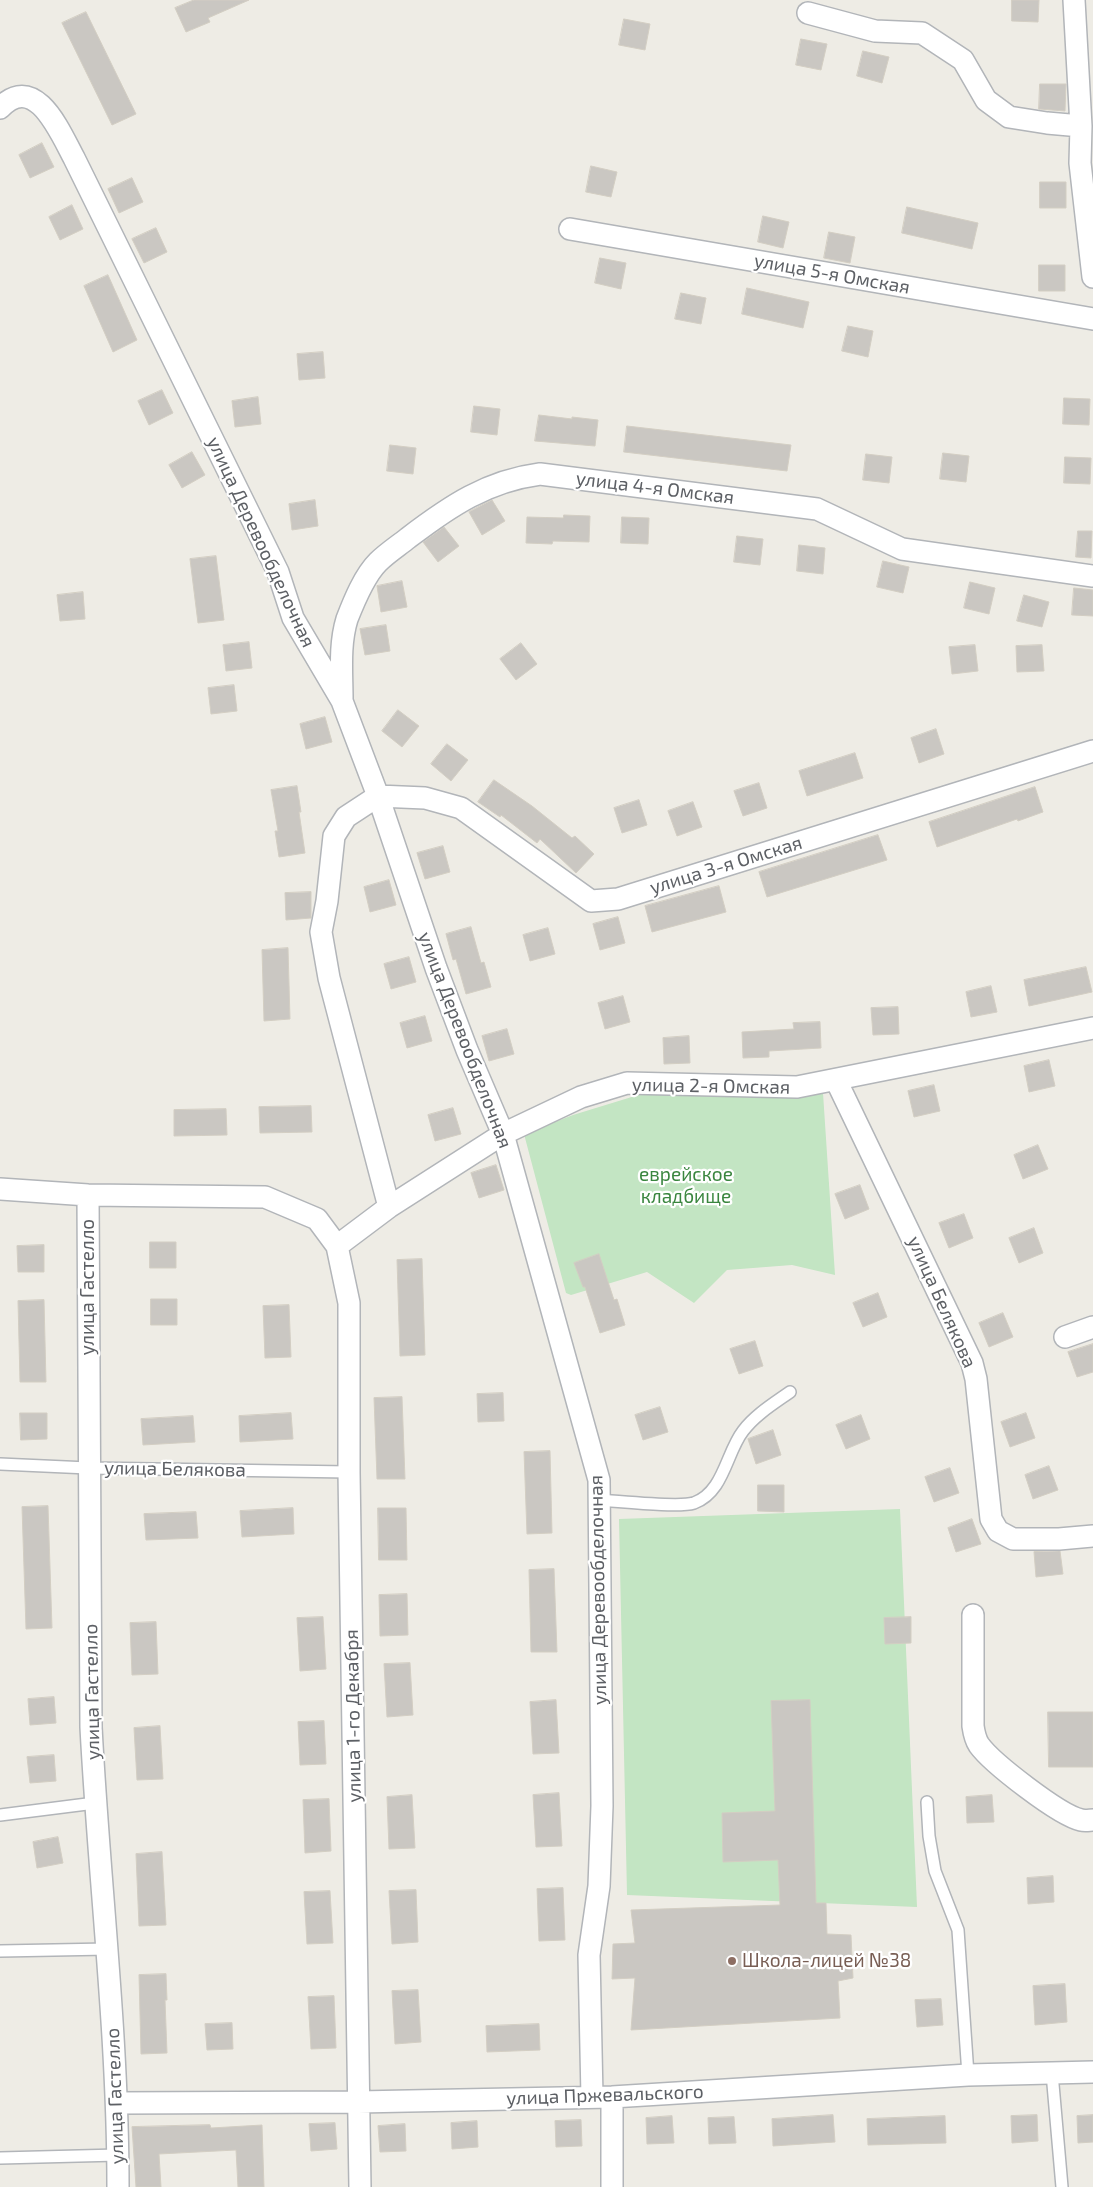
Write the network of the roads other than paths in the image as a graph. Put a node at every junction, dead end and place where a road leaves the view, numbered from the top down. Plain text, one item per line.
1 (1074, 0) edge
2 (808, 13) dead end
3 (0, 108) edge
4 (1081, 126) junction
5 (1087, 163) edge
6 (570, 228) dead end
7 (1093, 277) edge
8 (1093, 319) edge
9 (1093, 576) edge
10 (342, 701) junction
11 (1093, 751) edge
12 (378, 796) junction
13 (1093, 1028) edge
14 (836, 1080) junction
15 (502, 1134) junction
16 (0, 1189) edge
17 (88, 1195) junction
18 (389, 1206) junction
19 (337, 1246) junction
20 (1093, 1327) edge
21 (1065, 1337) dead end
22 (790, 1392) dead end
23 (0, 1464) edge
24 (88, 1468) junction
25 (349, 1472) junction
26 (598, 1500) junction
27 (1093, 1536) edge
28 (973, 1615) dead end
29 (927, 1802) dead end
30 (95, 1804) junction
31 (0, 1815) edge
32 (1093, 1820) edge
33 (108, 1949) junction
34 (0, 1951) edge
35 (1093, 2072) edge
36 (1052, 2073) junction
37 (968, 2075) junction
38 (602, 2097) junction
39 (358, 2102) junction
40 (117, 2103) junction
41 (118, 2155) junction
42 (0, 2158) edge
43 (118, 2187) edge
44 (360, 2187) edge
45 (612, 2187) edge
46 (1062, 2187) edge

1 - 4 street
2 - 4 street
3 - 10 street, улица Деревообделочная
4 - 5 street
5 - 7 street
6 - 8 street, улица 5-я Омская
9 - 10 street, улица 4-я Омская
10 - 12 street, улица Деревообделочная
11 - 12 street, улица 3-я Омская
12 - 15 street, улица Деревообделочная
12 - 18 street
13 - 14 street, улица 2-я Омская
14 - 15 street, улица 2-я Омская
14 - 27 street, улица Белякова
15 - 18 street, улица 2-я Омская
15 - 26 street, улица Деревообделочная
16 - 17 street
17 - 19 street
17 - 24 street, улица Гастелло
18 - 19 street, улица 2-я Омская
19 - 25 street, улица 1-го Декабря
20 - 21 street
22 - 26 lane
23 - 24 lane, улица Белякова
24 - 25 lane, улица Белякова
24 - 30 street, улица Гастелло
25 - 39 street, улица 1-го Декабря
26 - 38 street, улица Деревообделочная
28 - 32 street
29 - 37 lane
30 - 31 lane
30 - 33 street, улица Гастелло
33 - 34 lane
33 - 40 street, улица Гастелло
35 - 36 street, улица Пржевальского
36 - 37 street, улица Пржевальского
36 - 46 lane
37 - 38 street, улица Пржевальского
38 - 39 street, улица Пржевальского
38 - 45 street, улица Деревообделочная
39 - 40 street, улица Пржевальского
39 - 44 street, улица 1-го Декабря
40 - 41 street, улица Гастелло
41 - 42 lane
41 - 43 street, улица Гастелло

